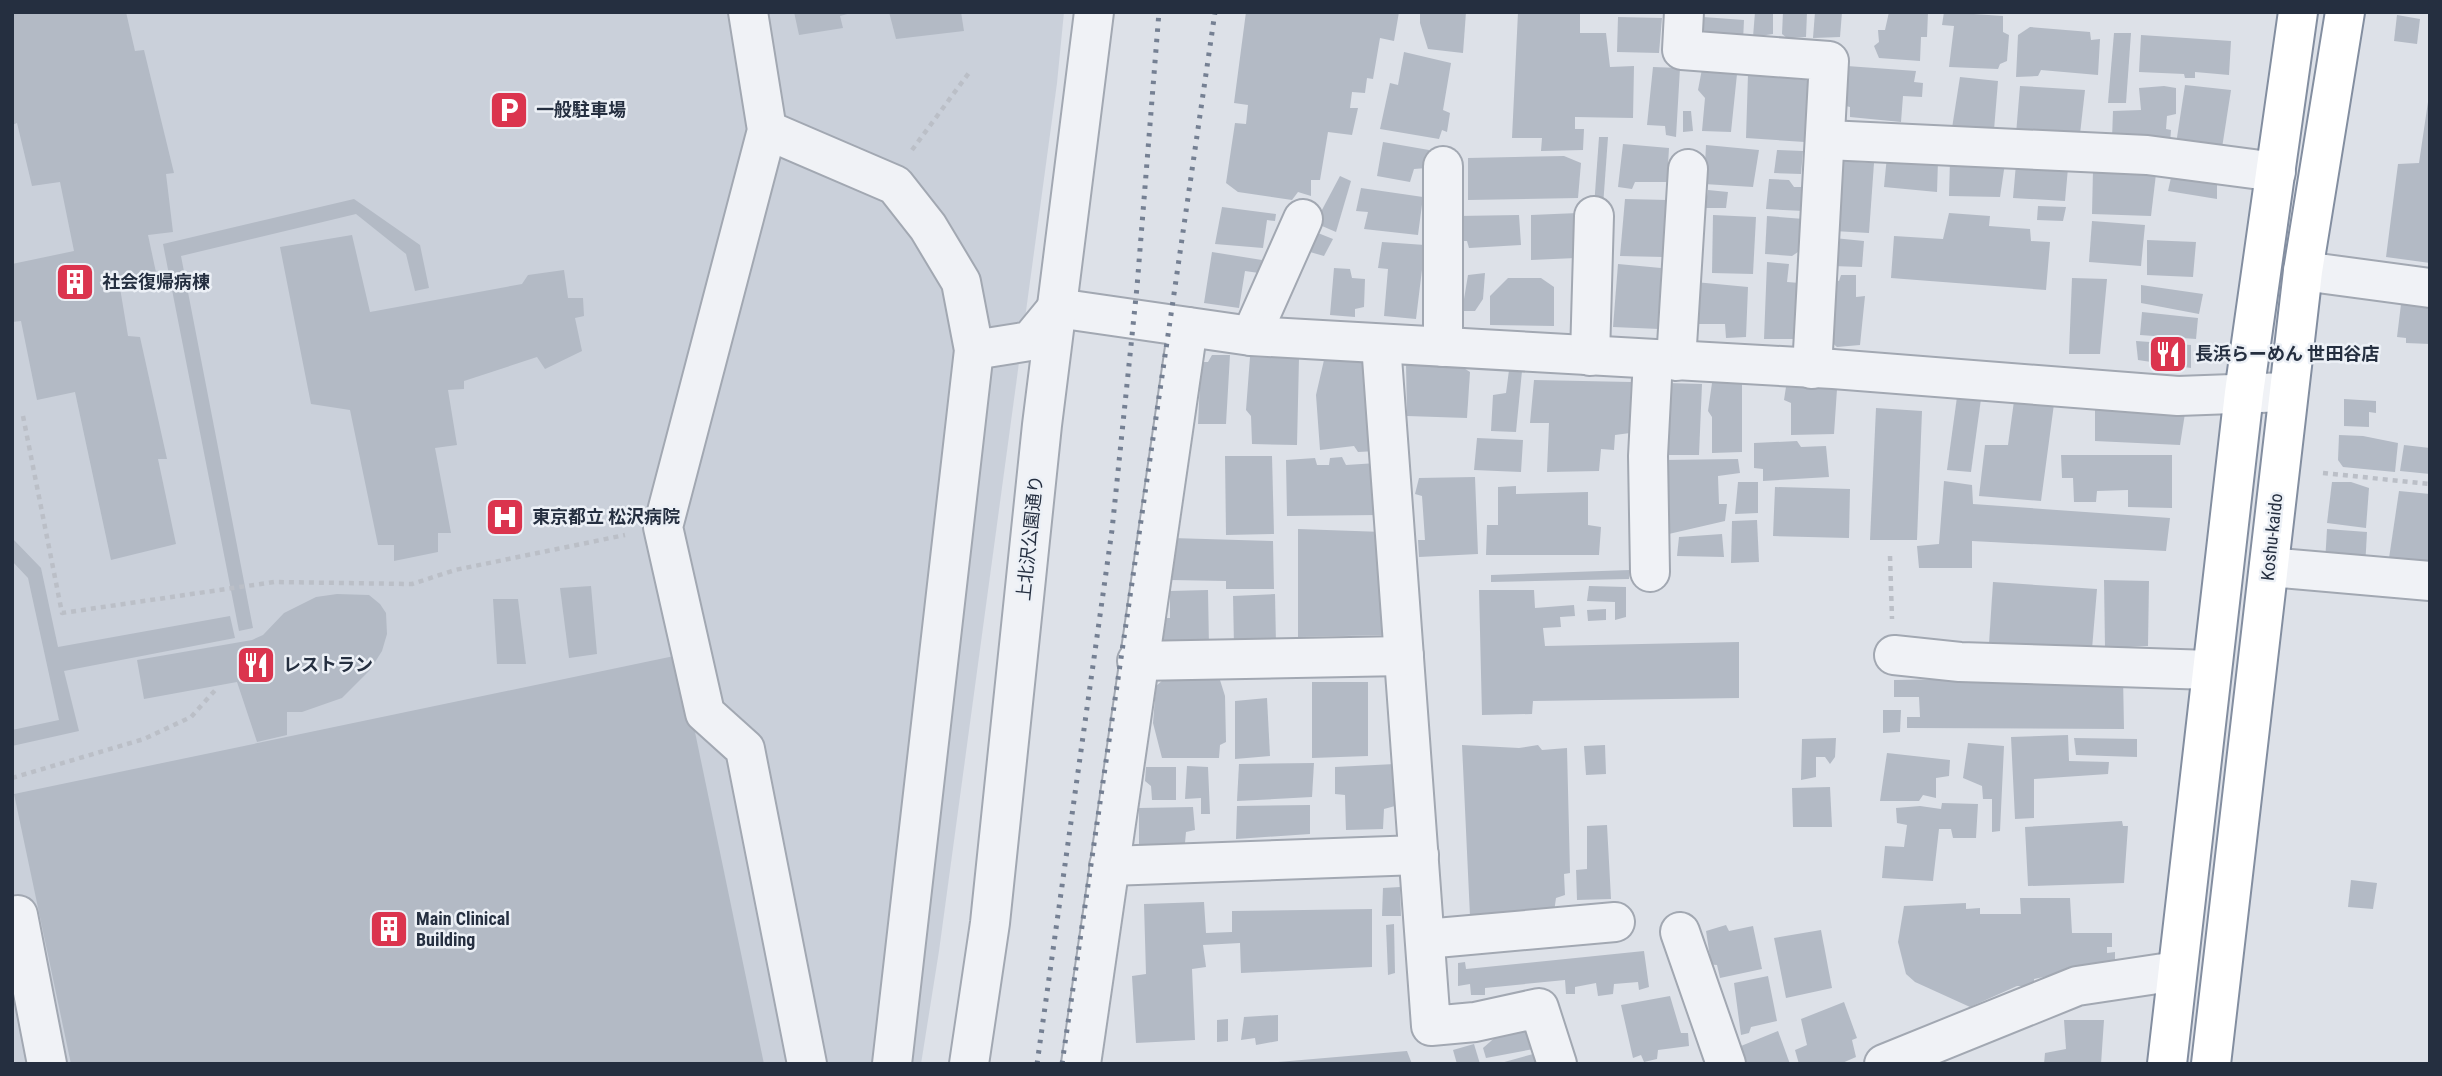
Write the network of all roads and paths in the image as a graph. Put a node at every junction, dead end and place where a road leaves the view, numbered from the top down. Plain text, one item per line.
1 (748, 12) edge
2 (1094, 12) edge
3 (1684, 12) edge
4 (2298, 12) edge
5 (2345, 12) edge
6 (971, 70) dead end
7 (767, 130) junction
8 (1827, 140) junction
9 (1443, 166) dead end
10 (1688, 169) dead end
11 (2276, 172) junction
12 (895, 185) junction
13 (1594, 216) dead end
14 (1303, 219) dead end
15 (2303, 271) junction
16 (2430, 288) edge
17 (1057, 308) junction
18 (1188, 327) junction
19 (1251, 336) junction
20 (1381, 344) junction
21 (1443, 347) junction
22 (974, 349) junction
23 (1590, 356) junction
24 (1665, 360) junction
25 (1812, 369) junction
26 (2287, 392) junction
27 (2244, 393) junction
28 (23, 416) dead end
29 (2323, 473) dead end
30 (2430, 484) edge
31 (663, 527) junction
32 (1889, 556) dead end
33 (2269, 567) junction
34 (1650, 572) dead end
35 (2430, 581) edge
36 (1894, 655) joint
37 (1404, 656) junction
38 (1137, 662) junction
39 (2211, 670) junction
40 (218, 687) dead end
41 (12, 778) edge
42 (1419, 855) junction
43 (1109, 866) junction
44 (18, 915) dead end
45 (1615, 922) dead end
46 (1680, 932) dead end
47 (1425, 939) junction
48 (2177, 971) junction
49 (1886, 1063) edge
50 (47, 1064) edge
51 (807, 1064) edge
52 (892, 1064) edge
53 (969, 1064) edge
54 (1081, 1064) edge
55 (1557, 1064) edge
56 (1726, 1064) edge
57 (2167, 1064) edge
58 (2211, 1064) edge

1 - 7 street
2 - 17 street, 上北沢公園通り
3 - 8 street
4 - 11 highway
5 - 15 highway, Koshu-kaido
6 - 12 path
7 - 12 street
7 - 31 street
8 - 11 street
8 - 25 street
9 - 21 street
10 - 24 street
11 - 27 highway
12 - 22 street
13 - 23 street
14 - 19 street
15 - 16 street
15 - 26 highway, Koshu-kaido
17 - 18 street
17 - 22 street
17 - 53 street, 上北沢公園通り
18 - 19 street
18 - 38 street
19 - 20 street
20 - 21 street
20 - 37 street
21 - 23 street
22 - 52 street
23 - 24 street
24 - 25 street
24 - 34 street
25 - 27 street
26 - 27 street
26 - 33 highway, Koshu-kaido
27 - 39 highway
28 - 31 path
29 - 30 path
31 - 51 street
32 - 36 path
33 - 35 street
33 - 58 highway, Koshu-kaido
36 - 39 street
37 - 38 street
37 - 42 street
38 - 43 street
39 - 48 highway
40 - 41 path
42 - 43 street
42 - 47 street
43 - 54 street
44 - 50 street
45 - 47 street
46 - 56 street
47 - 55 street
48 - 49 street
48 - 57 highway

